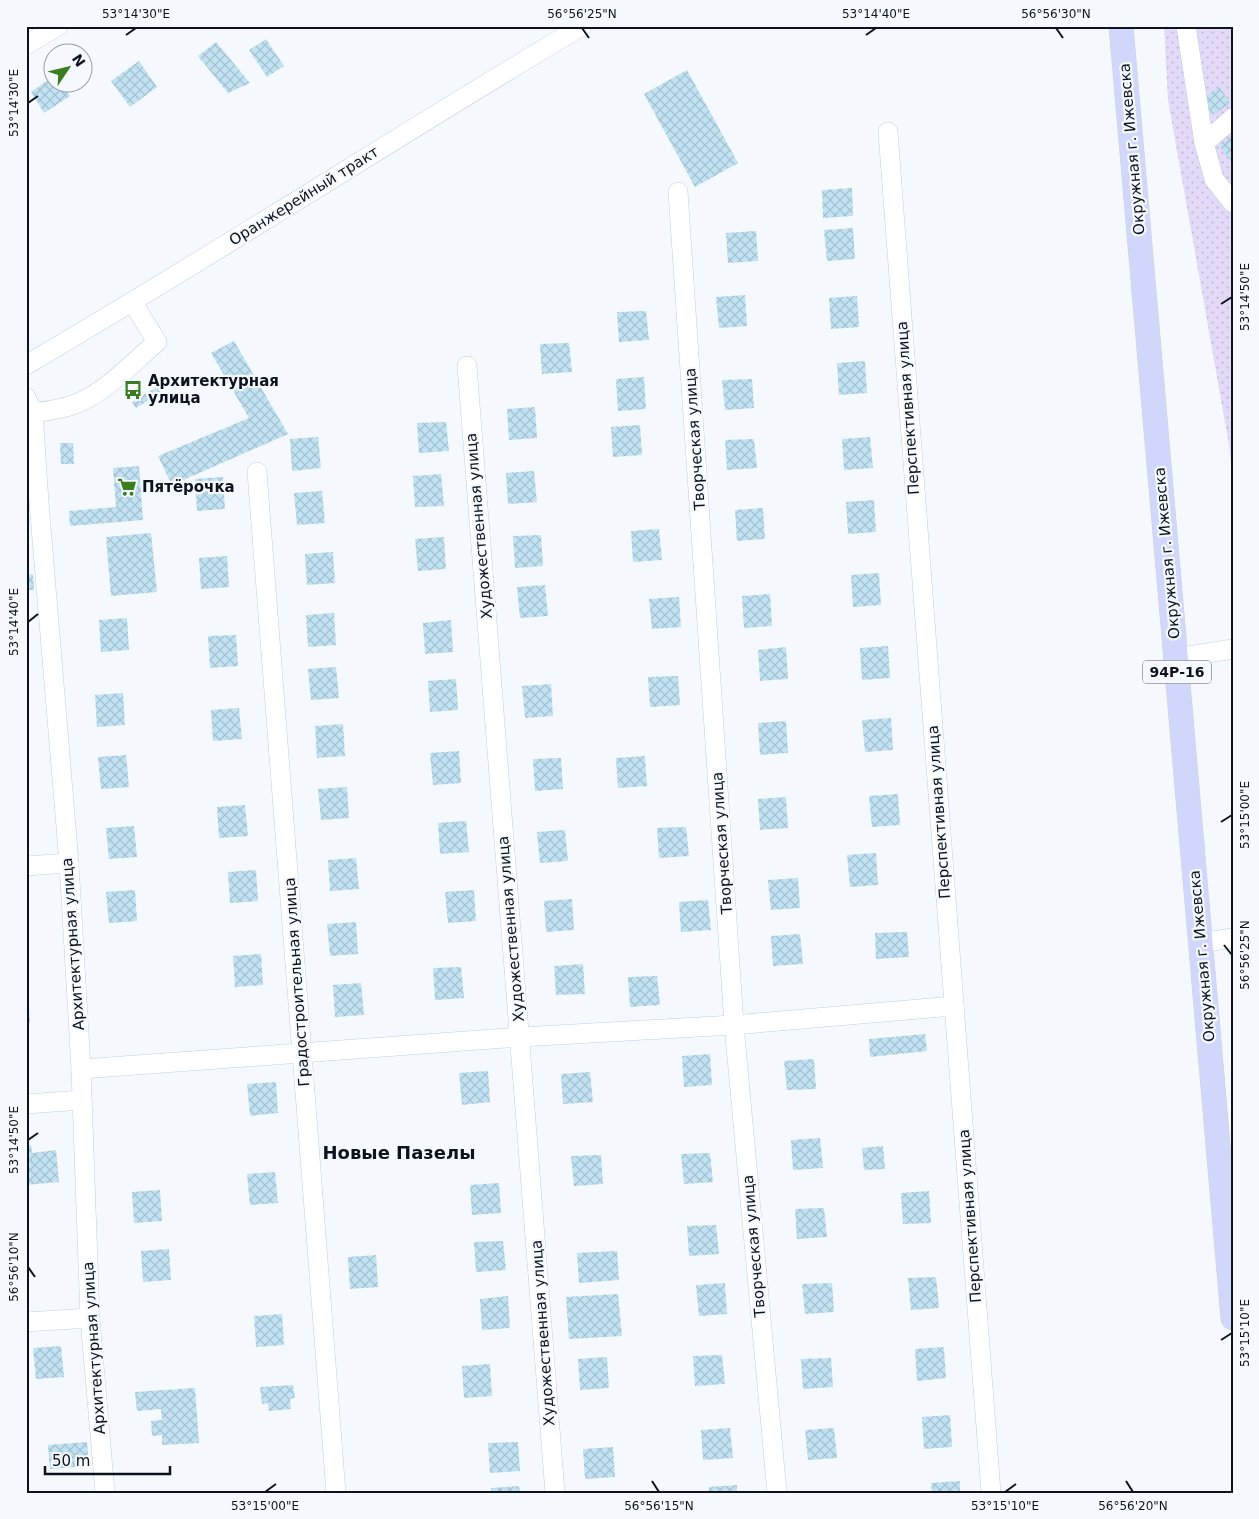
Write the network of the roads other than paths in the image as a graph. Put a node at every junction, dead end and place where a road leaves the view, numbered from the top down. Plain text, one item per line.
1 (58, 26) edge
2 (582, 26) edge
3 (1121, 26) edge
4 (1186, 26) edge
5 (26, 45) edge
6 (1233, 118) edge
7 (888, 132) dead end
8 (1204, 144) junction
9 (678, 192) dead end
10 (1233, 203) edge
11 (133, 303) junction
12 (26, 365) edge
13 (467, 366) dead end
14 (30, 405) edge
15 (257, 472) dead end
16 (1233, 649) edge
17 (1176, 658) junction
18 (68, 863) junction
19 (26, 866) edge
20 (1233, 938) edge
21 (1200, 943) junction
22 (954, 1006) junction
23 (734, 1025) junction
24 (520, 1037) junction
25 (303, 1052) junction
26 (81, 1069) junction
27 (82, 1100) junction
28 (26, 1104) edge
29 (90, 1318) junction
30 (1233, 1318) edge
31 (26, 1322) edge
32 (105, 1493) edge
33 (336, 1493) edge
34 (555, 1493) edge
35 (777, 1493) edge
36 (991, 1493) edge

1 - 5 street
2 - 11 street, Оранжерейный тракт
3 - 17 main road, Окружная г. Ижевска / 94Р-16
4 - 8 street
6 - 8 street
7 - 22 street, Перспективная улица
8 - 10 street
9 - 23 street, Творческая улица
11 - 12 street, Оранжерейный тракт
11 - 14 street
13 - 24 street, Художественная улица
14 - 18 street, Архитектурная улица
15 - 25 street, Градостроительная улица
16 - 17 street
17 - 21 main road, Окружная г. Ижевска / 94Р-16
18 - 19 street
18 - 26 street, Архитектурная улица
20 - 21 street
21 - 30 main road, Окружная г. Ижевска / 94Р-16
22 - 23 street
22 - 36 street, Перспективная улица
23 - 24 street
23 - 35 street, Творческая улица
24 - 25 street
24 - 34 street, Художественная улица
25 - 26 street
25 - 33 street, Градостроительная улица
26 - 27 street, Архитектурная улица
27 - 28 street
27 - 29 street, Архитектурная улица
29 - 31 street
29 - 32 street, Архитектурная улица

